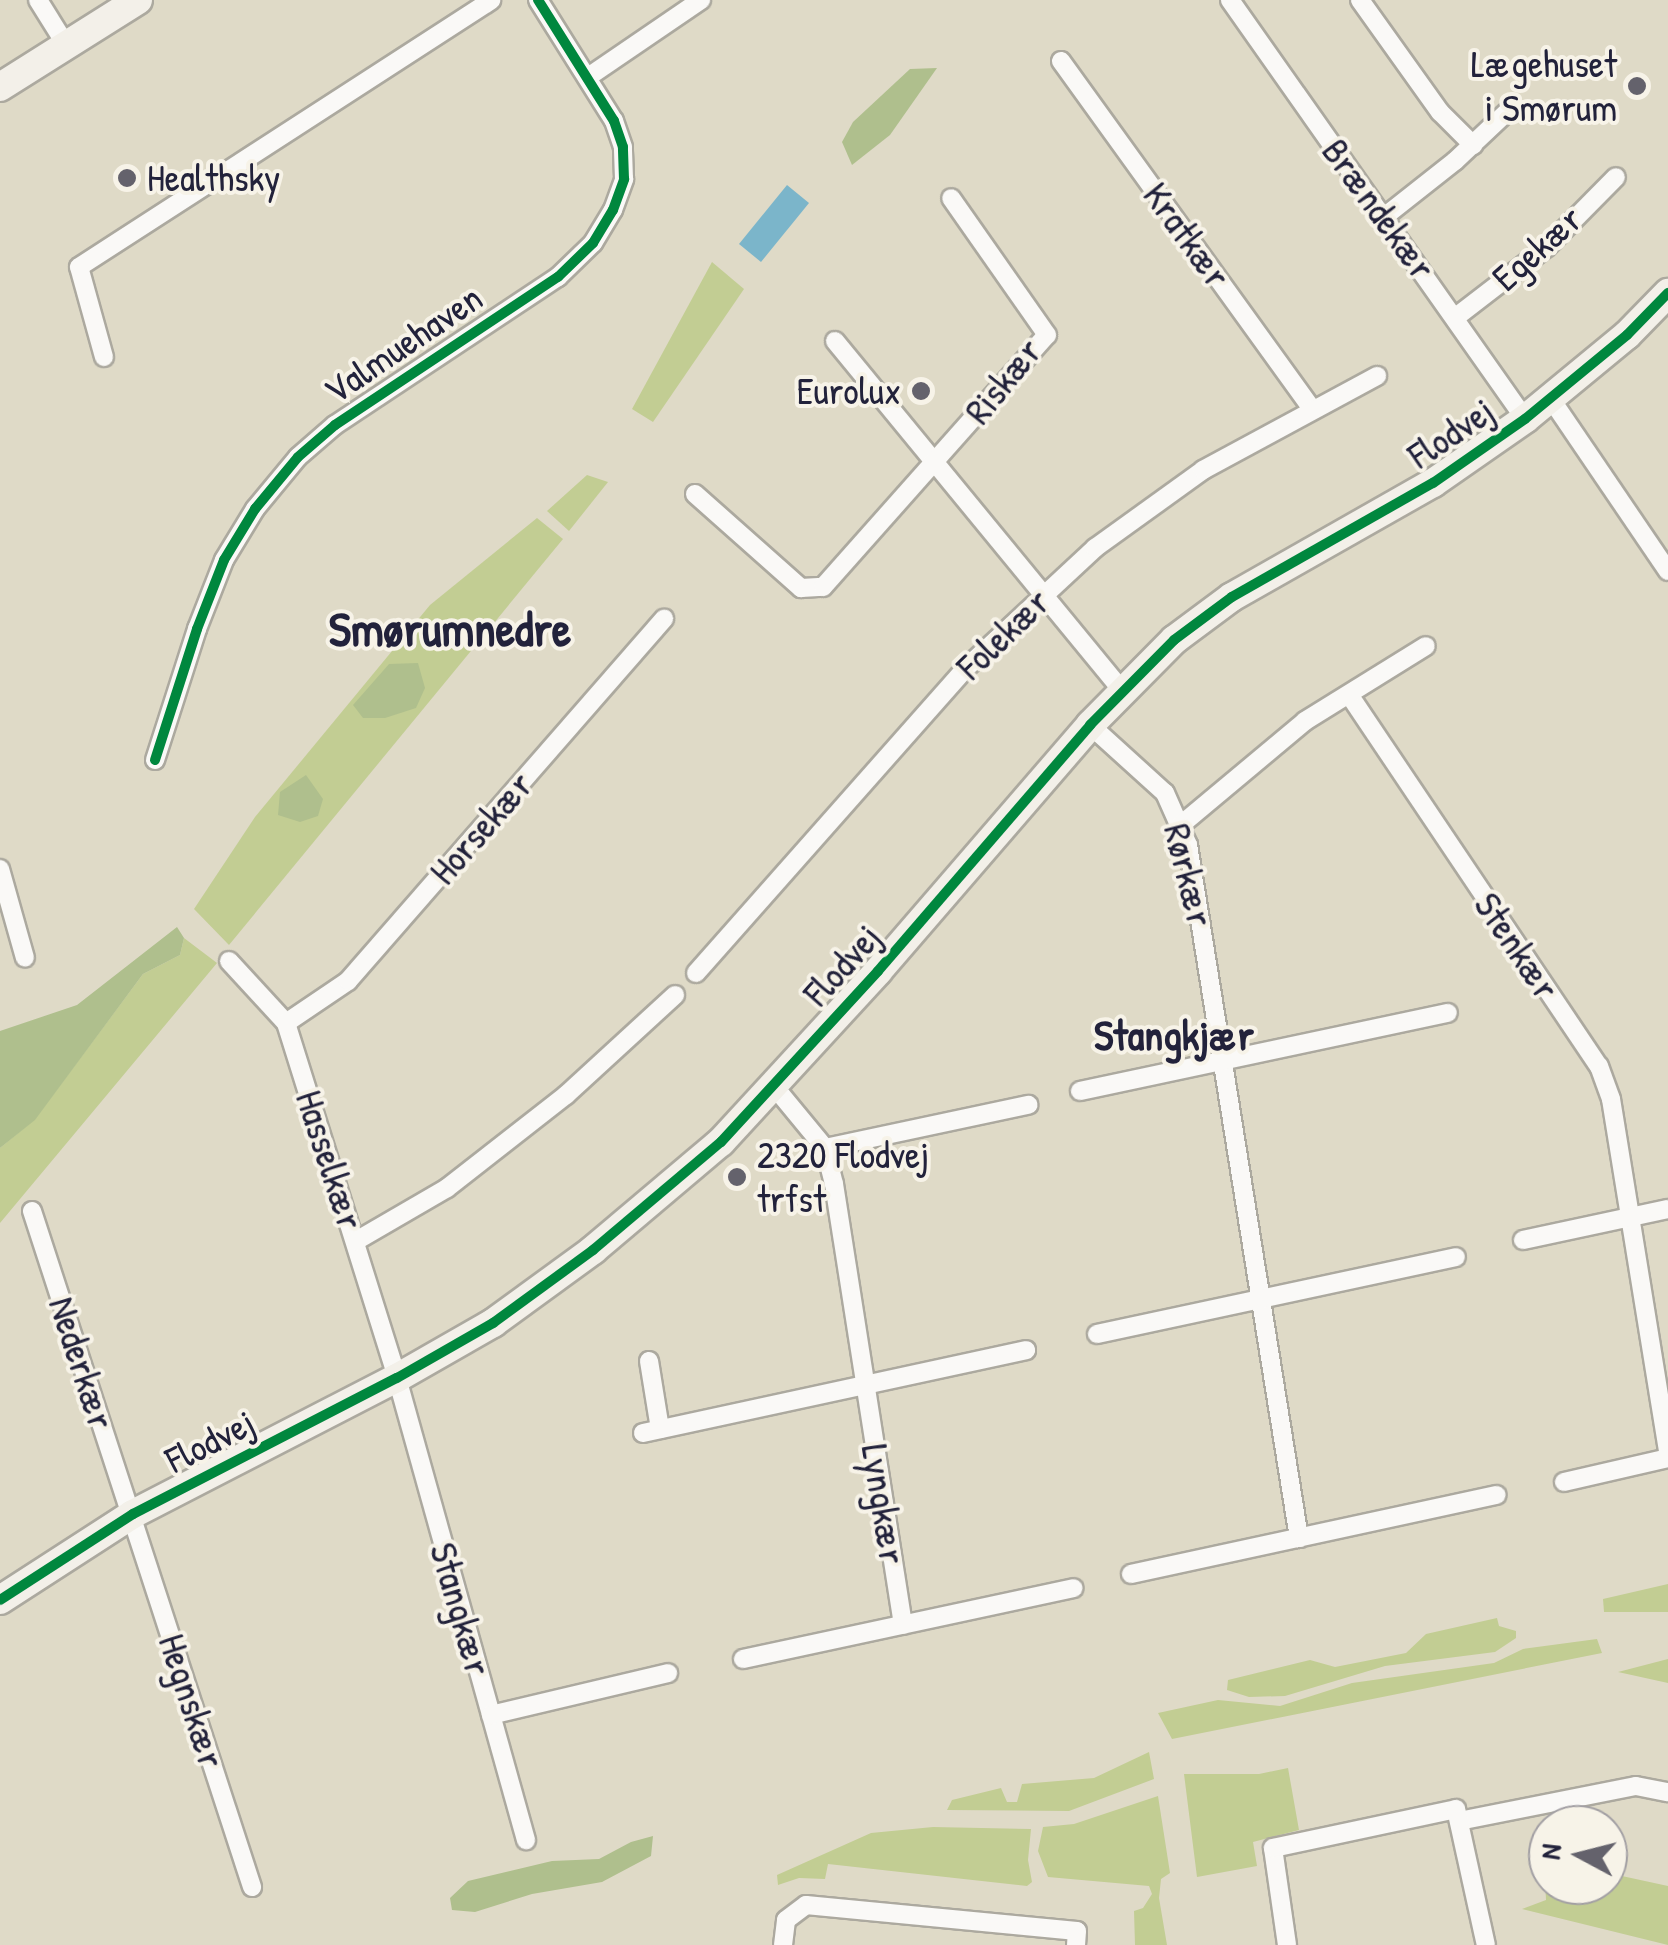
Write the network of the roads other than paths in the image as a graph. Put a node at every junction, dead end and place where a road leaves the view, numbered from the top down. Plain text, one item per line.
1 (38, 0) edge
2 (138, 0) edge
3 (491, 0) edge
4 (538, 0) edge
5 (701, 0) edge
6 (1230, 0) edge
7 (1360, 0) edge
8 (68, 48) junction
9 (1061, 61) dead end
10 (588, 77) junction
11 (0, 88) edge
12 (1508, 112) dead end
13 (1473, 145) junction
14 (1616, 177) dead end
15 (952, 198) dead end
16 (1384, 217) junction
17 (1668, 293) edge
18 (1456, 317) junction
19 (835, 341) dead end
20 (104, 357) dead end
21 (1377, 376) dead end
22 (1551, 399) junction
23 (1313, 410) junction
24 (1526, 419) junction
25 (934, 464) junction
26 (695, 494) dead end
27 (1668, 570) edge
28 (1044, 594) junction
29 (664, 618) dead end
30 (1426, 646) dead end
31 (1122, 690) junction
32 (1350, 696) junction
33 (1090, 724) junction
34 (155, 760) dead end
35 (1182, 824) junction
36 (0, 869) edge
37 (24, 958) dead end
38 (230, 961) dead end
39 (696, 973) dead end
40 (676, 995) dead end
41 (1448, 1013) dead end
42 (286, 1022) junction
43 (1226, 1060) junction
44 (773, 1086) junction
45 (1080, 1090) dead end
46 (1028, 1104) dead end
47 (825, 1148) junction
48 (1668, 1209) edge
49 (32, 1211) dead end
50 (1630, 1218) junction
51 (1523, 1240) dead end
52 (356, 1241) junction
53 (1456, 1257) dead end
54 (1264, 1298) junction
55 (1097, 1334) dead end
56 (1026, 1350) dead end
57 (648, 1360) dead end
58 (397, 1378) junction
59 (864, 1384) junction
60 (1668, 1455) edge
61 (1564, 1482) dead end
62 (1497, 1495) dead end
63 (133, 1514) junction
64 (1299, 1538) junction
65 (1131, 1574) dead end
66 (1073, 1588) dead end
67 (0, 1600) edge
68 (903, 1625) junction
69 (743, 1659) dead end
70 (668, 1673) dead end
71 (491, 1716) junction
72 (1668, 1792) edge
73 (1458, 1822) junction
74 (526, 1840) dead end
75 (252, 1887) dead end
76 (782, 1945) edge
77 (1076, 1945) edge
78 (1287, 1945) edge
79 (1486, 1945) edge

1 - 8 street
2 - 8 street
3 - 20 street
4 - 10 street, Valmuehaven
5 - 10 street
6 - 16 street, Brændekær
7 - 13 street
8 - 11 street
9 - 23 street, Kratkær
10 - 34 street, Valmuehaven
12 - 13 street
13 - 16 street
14 - 18 street, Egekær
15 - 25 street, Riskær
16 - 18 street, Brændekær
17 - 22 street, Flodvej
18 - 24 street, Brændekær
19 - 25 street, Riskær
21 - 23 street, Folekær
22 - 24 street, Flodvej
22 - 27 street
23 - 28 street, Folekær
24 - 31 street, Flodvej
25 - 26 street, Riskær
25 - 28 street, Riskær
28 - 31 street, Riskær
28 - 39 street, Folekær
29 - 42 street, Horsekær
30 - 32 street
31 - 33 street, Flodvej
32 - 35 street
32 - 50 street, Stenkær
33 - 35 street, Rørkær
33 - 44 street, Flodvej
35 - 43 street, Rørkær
36 - 37 street
38 - 42 street, Hasselkær
40 - 52 street
41 - 43 street
42 - 52 street, Hasselkær
43 - 45 street
43 - 54 street, Rørkær
44 - 47 street
44 - 58 street, Flodvej
46 - 47 street
47 - 59 street, Lyngkær
48 - 50 street
49 - 63 street, Nederkær
50 - 51 street
50 - 60 street, Stenkær
52 - 58 street, Hasselkær
53 - 54 street
54 - 55 street
54 - 64 street, Rørkær
56 - 59 street
57 - 59 street
58 - 63 street, Flodvej
58 - 71 street, Stangkær
59 - 68 street, Lyngkær
60 - 61 street, Stenkær
62 - 64 street
63 - 67 street, Flodvej
63 - 75 street, Hegnskær
64 - 65 street
66 - 68 street
68 - 69 street
70 - 71 street
71 - 74 street, Stangkær
72 - 73 street
73 - 78 street
73 - 79 street
76 - 77 street

